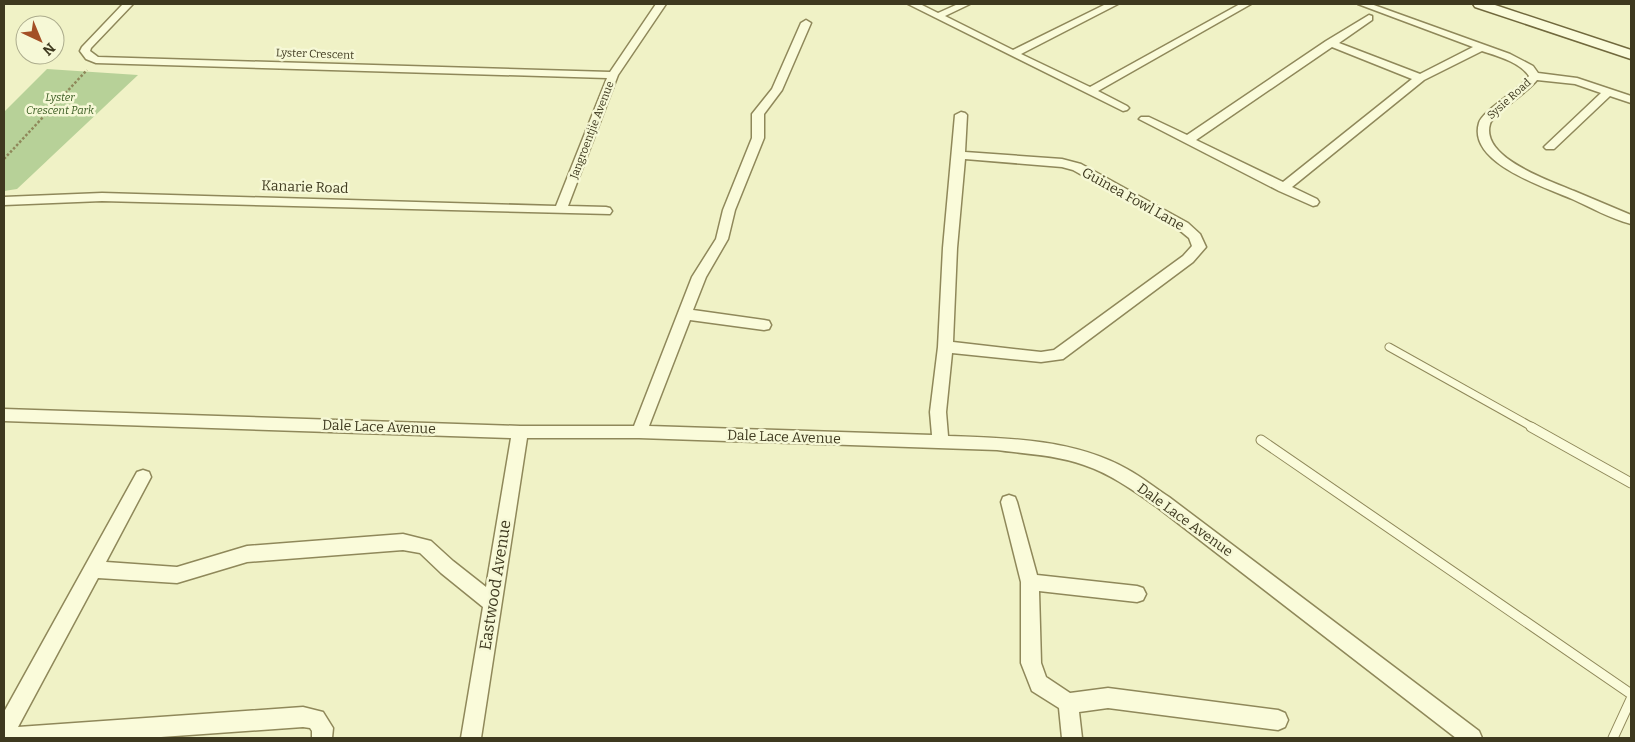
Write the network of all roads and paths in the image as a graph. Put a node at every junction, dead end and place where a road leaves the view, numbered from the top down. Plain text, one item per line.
1 (128, 4) edge
2 (661, 4) edge
3 (913, 4) edge
4 (965, 4) edge
5 (1113, 4) edge
6 (1363, 4) edge
7 (1480, 4) edge
8 (1501, 4) edge
9 (1240, 5) edge
10 (938, 16) junction
11 (1369, 18) dead end
12 (806, 22) dead end
13 (1330, 43) junction
14 (1482, 47) junction
15 (1631, 47) edge
16 (1015, 53) junction
17 (1631, 56) edge
18 (96, 60) junction
19 (613, 75) junction
20 (1534, 76) junction
21 (1420, 78) junction
22 (1091, 91) junction
23 (1609, 92) junction
24 (1631, 100) edge
25 (1123, 108) dead end
26 (961, 115) dead end
27 (1145, 119) dead end
28 (1188, 140) junction
29 (1550, 147) dead end
30 (959, 155) junction
31 (4, 159) edge
32 (1283, 188) junction
33 (4, 201) edge
34 (1313, 202) dead end
35 (561, 209) junction
36 (606, 211) dead end
37 (1631, 220) edge
38 (684, 314) junction
39 (764, 325) dead end
40 (945, 347) junction
41 (1389, 347) dead end
42 (4, 415) edge
43 (520, 432) junction
44 (639, 432) junction
45 (1261, 440) dead end
46 (940, 442) junction
47 (143, 477) dead end
48 (1631, 483) edge
49 (1009, 502) dead end
50 (92, 569) junction
51 (1030, 582) junction
52 (1138, 594) dead end
53 (492, 603) junction
54 (1631, 694) edge
55 (1631, 699) edge
56 (1068, 703) junction
57 (1278, 720) dead end
58 (4, 732) edge
59 (7, 738) edge
60 (322, 738) edge
61 (471, 738) edge
62 (1072, 738) edge
63 (1472, 738) edge
64 (1613, 738) edge

1 - 18 street
2 - 19 street, Jangroentjie Avenue
3 - 10 street
4 - 10 street
5 - 16 street
6 - 14 street, Sysie Road
7 - 17 main road
8 - 15 main road
9 - 22 street
10 - 16 street
11 - 13 street
12 - 38 street
13 - 21 street
13 - 28 street
14 - 20 street, Sysie Road
14 - 21 street
16 - 22 street
18 - 19 street, Lyster Crescent
18 - 31 path
19 - 35 street, Jangroentjie Avenue
20 - 23 street
20 - 37 street, Sysie Road
21 - 32 street
22 - 25 street
23 - 24 street
23 - 29 street
26 - 30 street
27 - 28 street
28 - 32 street
30 - 40 street
30 - 40 street, Guinea Fowl Lane
32 - 34 street
33 - 35 street, Kanarie Road
35 - 36 street, Kanarie Road
38 - 39 street
38 - 44 street
40 - 46 street
41 - 48 lane
42 - 43 street, Dale Lace Avenue
43 - 44 street, Dale Lace Avenue
43 - 53 street, Eastwood Avenue
44 - 46 street, Dale Lace Avenue
45 - 54 lane
46 - 63 street, Dale Lace Avenue
47 - 50 street
49 - 51 street
50 - 53 street
50 - 58 street
51 - 52 street
51 - 56 street
53 - 61 street, Eastwood Avenue
55 - 64 lane
56 - 57 street
56 - 62 street
59 - 60 street

